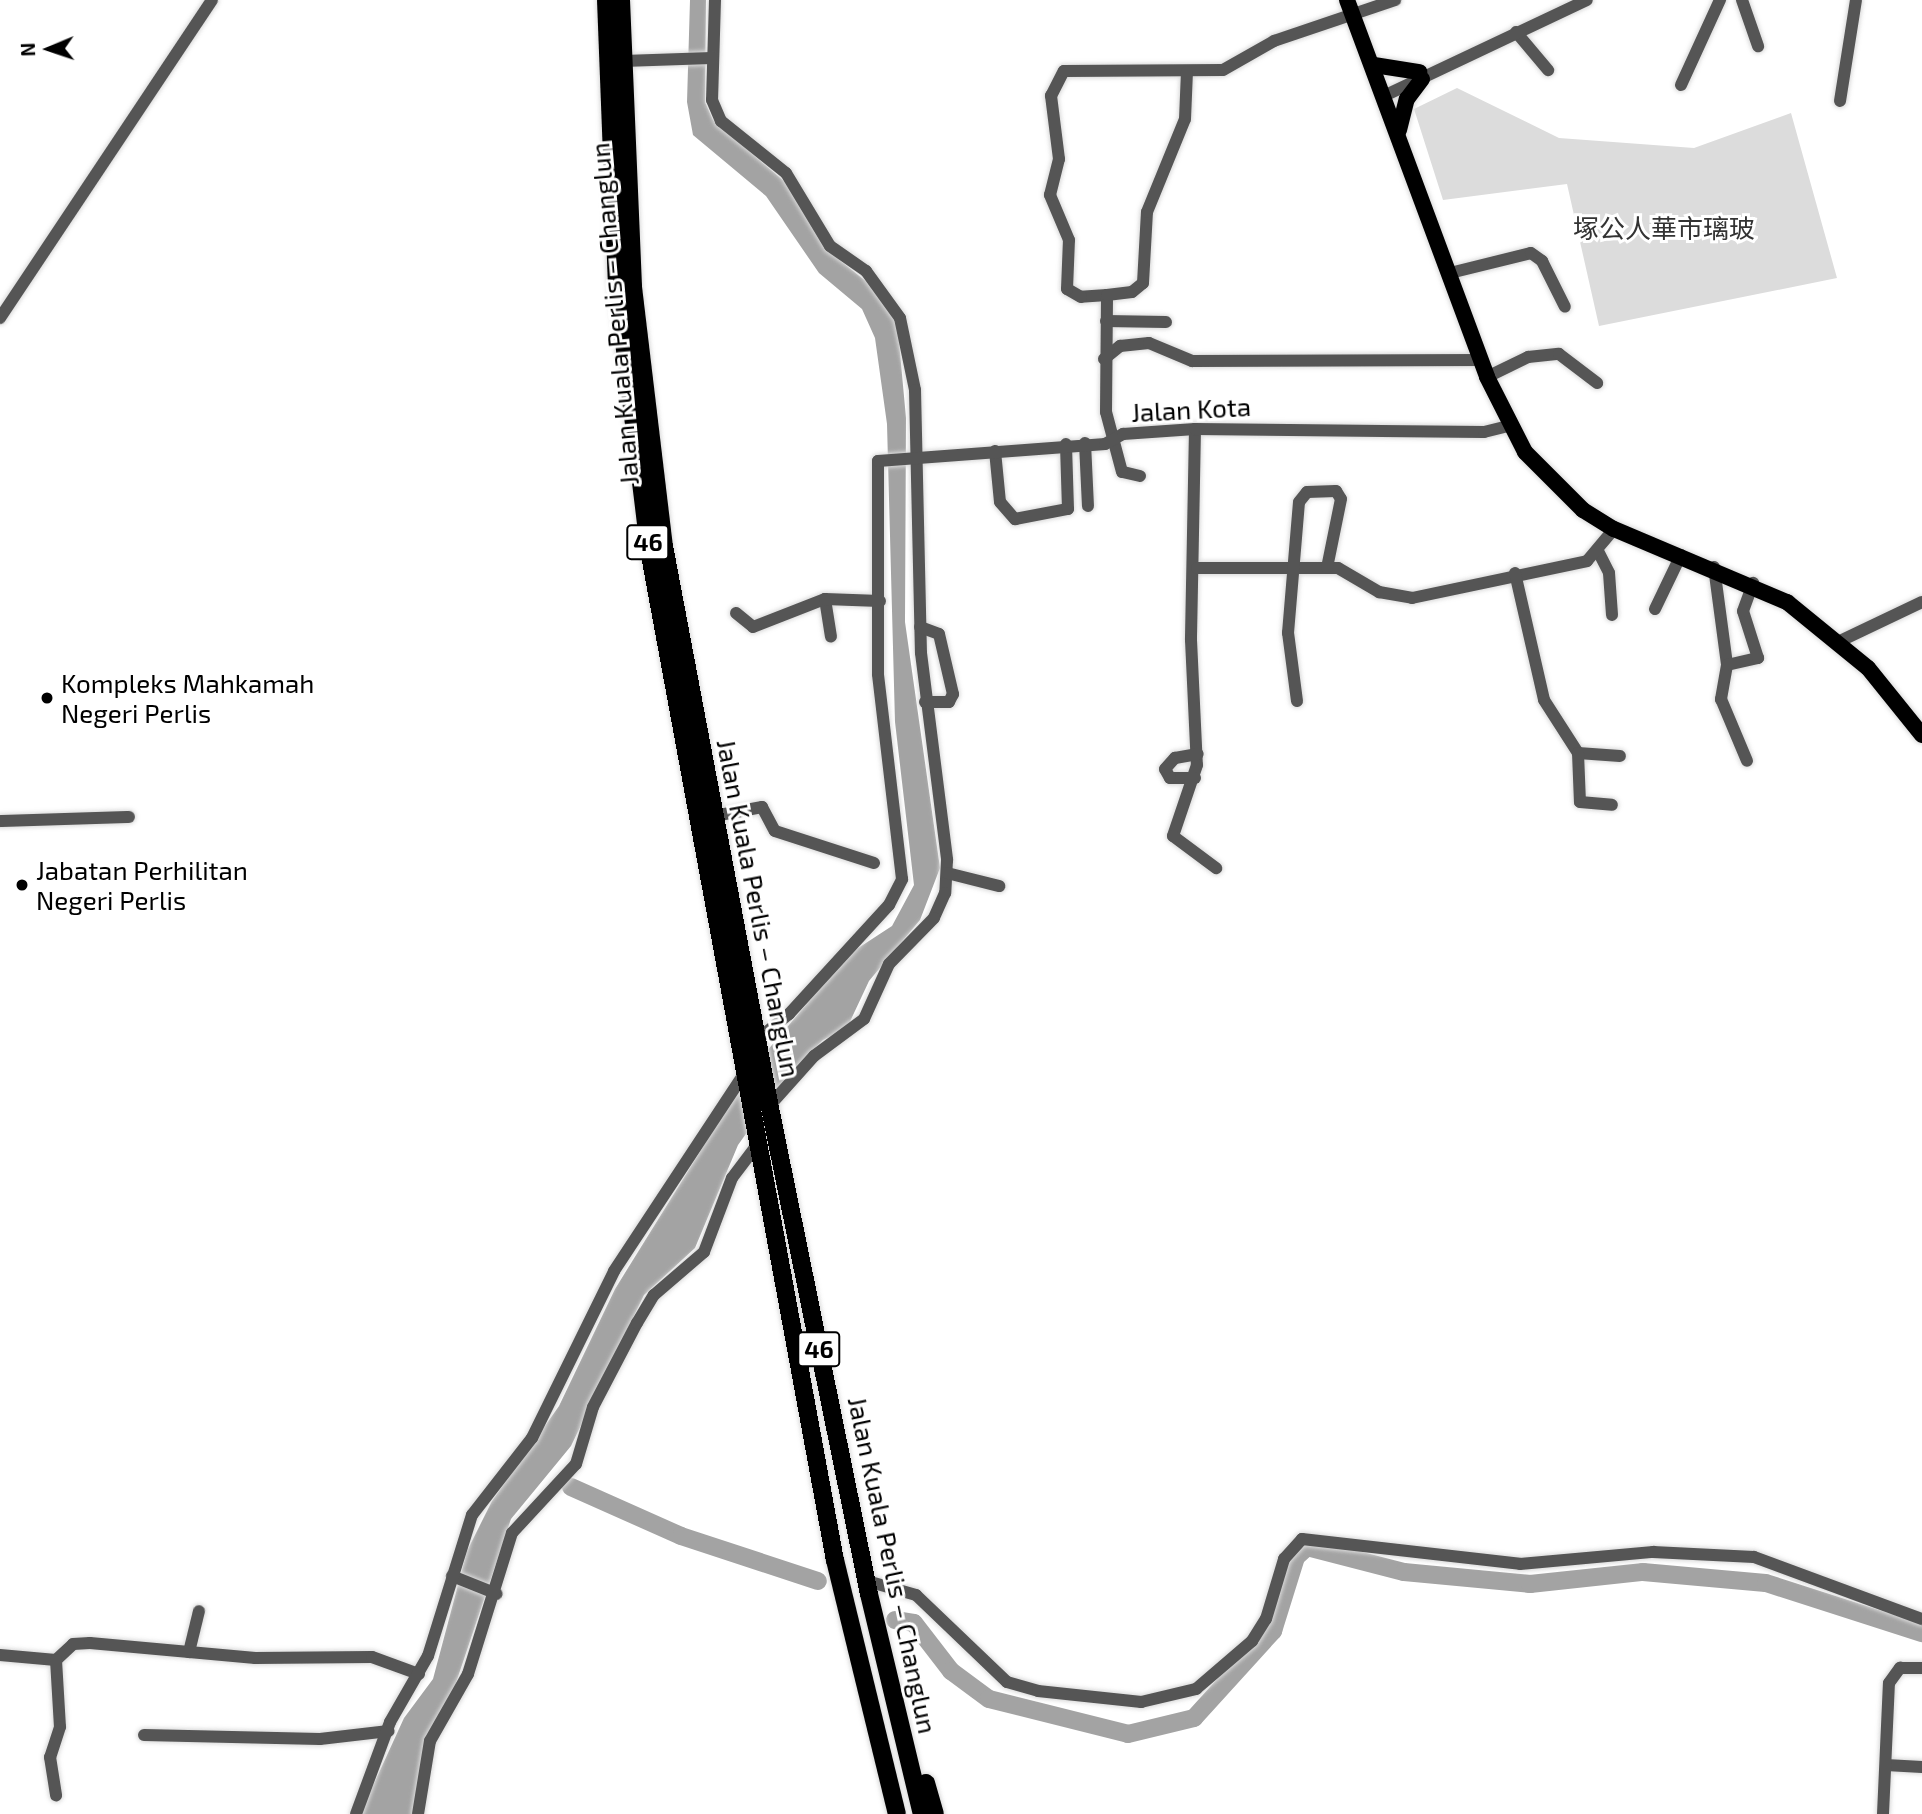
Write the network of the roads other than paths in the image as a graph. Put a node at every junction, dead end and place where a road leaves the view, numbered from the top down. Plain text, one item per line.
1 (212, 0) edge
2 (605, 0) edge
3 (621, 0) edge
4 (715, 0) edge
5 (1348, 0) edge
6 (1395, 0) edge
7 (1587, 0) edge
8 (1720, 0) edge
9 (1742, 0) edge
10 (1856, 0) edge
11 (1553, 6) edge
12 (1354, 16) junction
13 (1516, 32) junction
14 (1758, 46) dead end
15 (710, 58) junction
16 (622, 61) junction
17 (1374, 65) junction
18 (1548, 71) dead end
19 (1187, 72) junction
20 (1421, 75) junction
21 (1681, 85) dead end
22 (1384, 91) junction
23 (1840, 101) dead end
24 (1399, 130) junction
25 (1450, 272) junction
26 (1107, 295) junction
27 (1566, 307) dead end
28 (0, 318) edge
29 (1106, 321) junction
30 (1166, 323) dead end
31 (1104, 359) junction
32 (1481, 360) junction
33 (1488, 377) junction
34 (1597, 383) dead end
35 (1508, 426) junction
36 (1195, 429) junction
37 (1113, 441) junction
38 (1085, 443) junction
39 (1066, 444) junction
40 (995, 451) junction
41 (914, 460) junction
42 (1140, 476) dead end
43 (1088, 506) dead end
44 (1614, 529) junction
45 (1599, 553) junction
46 (1681, 555) junction
47 (1714, 567) junction
48 (1197, 568) junction
49 (1294, 568) junction
50 (1327, 568) junction
51 (1516, 573) junction
52 (1753, 583) junction
53 (825, 599) junction
54 (880, 601) junction
55 (1922, 602) edge
56 (1655, 609) dead end
57 (736, 613) dead end
58 (1612, 615) dead end
59 (920, 627) junction
60 (831, 637) dead end
61 (1838, 642) junction
62 (1727, 665) junction
63 (1297, 701) dead end
64 (925, 702) junction
65 (1922, 734) edge
66 (1578, 753) junction
67 (1198, 754) junction
68 (1620, 756) dead end
69 (1747, 761) dead end
70 (1195, 778) junction
71 (1612, 805) dead end
72 (714, 816) junction
73 (129, 817) dead end
74 (0, 821) edge
75 (874, 863) dead end
76 (1216, 868) dead end
77 (947, 873) junction
78 (999, 886) dead end
79 (759, 1044) junction
80 (744, 1075) junction
81 (769, 1104) junction
82 (757, 1143) junction
83 (455, 1577) junction
84 (494, 1592) junction
85 (870, 1596) junction
86 (199, 1611) dead end
87 (1922, 1619) edge
88 (879, 1629) junction
89 (189, 1652) junction
90 (0, 1655) edge
91 (56, 1660) junction
92 (860, 1667) junction
93 (1922, 1668) edge
94 (419, 1674) junction
95 (388, 1731) junction
96 (144, 1735) dead end
97 (1886, 1765) junction
98 (1922, 1767) edge
99 (56, 1796) dead end
100 (356, 1814) edge
101 (418, 1814) edge
102 (889, 1814) edge
103 (897, 1814) edge
104 (922, 1814) edge
105 (935, 1814) edge
106 (1883, 1814) edge

1 - 28 street
2 - 80 highway, Jalan Kuala Perlis – Changlun / 46
3 - 16 highway, Jalan Kuala Perlis – Changlun / 46
4 - 15 street
5 - 12 main road
6 - 12 street
7 - 11 street
8 - 21 street
9 - 14 street
10 - 23 street
11 - 13 street
12 - 17 main road
12 - 19 street
13 - 18 street
13 - 20 street
15 - 16 street
15 - 41 street
16 - 72 highway, Jalan Kuala Perlis – Changlun / 46
17 - 20 main road
17 - 22 main road
19 - 26 street
19 - 26 street
20 - 22 street
20 - 24 main road
22 - 24 main road
24 - 25 main road
25 - 27 street
25 - 32 main road
26 - 29 street
29 - 30 street
29 - 31 street
31 - 32 street
31 - 37 street
32 - 33 main road
33 - 34 street
33 - 35 main road
35 - 36 street, Jalan Kota
35 - 44 main road
36 - 37 street, Jalan Kota
36 - 48 street
37 - 38 street, Jalan Kota
37 - 42 street
38 - 39 street, Jalan Kota
38 - 43 street
39 - 40 street, Jalan Kota
39 - 40 street
40 - 41 street, Jalan Kota
41 - 54 street, Jalan Kota
41 - 59 street
44 - 45 street
44 - 46 main road
45 - 51 street
45 - 58 street
46 - 47 main road
46 - 56 street
47 - 52 main road
47 - 62 street
48 - 49 street
48 - 67 street
49 - 50 street
49 - 50 street
49 - 63 street
50 - 51 street
51 - 66 street
52 - 61 main road
52 - 62 street
53 - 54 street
53 - 57 street
53 - 60 street
54 - 79 street
55 - 61 street
59 - 64 street
59 - 64 street
61 - 65 main road
62 - 69 street
64 - 77 street
66 - 68 street
66 - 71 street
67 - 70 street
67 - 70 street
70 - 76 street
72 - 75 street
72 - 79 highway, Jalan Kuala Perlis – Changlun / 46
73 - 74 street
77 - 78 street
77 - 81 street
79 - 81 highway, Jalan Kuala Perlis – Changlun / 46
80 - 82 highway, Jalan Kuala Perlis – Changlun / 46
80 - 83 street
81 - 85 highway, Jalan Kuala Perlis – Changlun / 46
82 - 84 street
82 - 92 highway, Jalan Kuala Perlis – Changlun / 46
83 - 84 street
83 - 94 street
84 - 101 street
85 - 87 street
85 - 88 highway, Jalan Kuala Perlis – Changlun / 46
86 - 89 street
88 - 104 highway, Jalan Kuala Perlis – Changlun / 46
88 - 105 highway
89 - 91 street
89 - 94 street
90 - 91 street
91 - 99 street
92 - 102 highway
92 - 103 highway, Jalan Kuala Perlis – Changlun / 46
93 - 97 street
94 - 95 street
95 - 96 street
95 - 100 street
97 - 98 street
97 - 106 street

